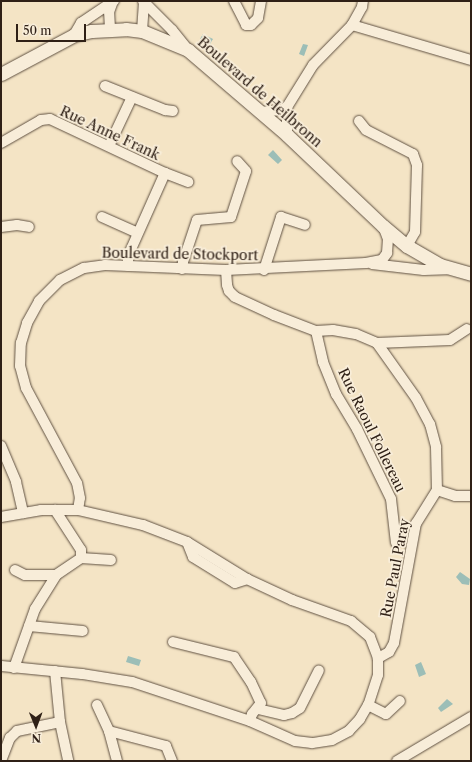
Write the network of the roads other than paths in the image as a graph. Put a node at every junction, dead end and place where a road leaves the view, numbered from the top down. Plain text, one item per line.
1 (113, 1) edge
2 (144, 1) edge
3 (234, 1) edge
4 (260, 1) edge
5 (363, 1) edge
6 (352, 25) junction
7 (110, 29) junction
8 (142, 31) junction
9 (74, 35) junction
10 (188, 50) junction
11 (471, 60) edge
12 (2, 73) edge
13 (105, 86) dead end
14 (132, 97) junction
15 (287, 107) junction
16 (173, 111) dead end
17 (261, 112) junction
18 (359, 121) dead end
19 (287, 135) junction
20 (1, 143) edge
21 (109, 146) junction
22 (237, 161) dead end
23 (165, 173) junction
24 (188, 182) dead end
25 (102, 217) dead end
26 (305, 224) dead end
27 (383, 226) junction
28 (1, 227) edge
29 (29, 227) dead end
30 (138, 233) junction
31 (407, 246) junction
32 (366, 263) junction
33 (128, 266) junction
34 (182, 269) junction
35 (447, 269) junction
36 (226, 270) junction
37 (264, 270) junction
38 (471, 274) edge
39 (467, 329) dead end
40 (316, 331) junction
41 (377, 343) junction
42 (1, 446) edge
43 (5, 465) edge
44 (437, 490) junction
45 (471, 496) edge
46 (54, 510) junction
47 (78, 510) junction
48 (23, 513) junction
49 (1, 517) edge
50 (396, 543) dead end
51 (81, 558) junction
52 (111, 560) dead end
53 (15, 570) dead end
54 (56, 575) junction
55 (29, 626) junction
56 (83, 631) dead end
57 (173, 642) dead end
58 (378, 658) junction
59 (1, 666) edge
60 (14, 668) junction
61 (319, 670) dead end
62 (55, 671) junction
63 (400, 701) dead end
64 (97, 705) dead end
65 (368, 705) junction
66 (258, 709) junction
67 (471, 717) edge
68 (250, 721) junction
69 (60, 722) junction
70 (109, 731) junction
71 (1, 761) edge
72 (68, 761) edge
73 (117, 761) edge
74 (172, 761) edge
75 (397, 761) edge

1 - 7 street
1 - 9 street
2 - 8 street
2 - 10 street
3 - 4 street
5 - 6 street
6 - 11 street
6 - 15 street
7 - 8 street, Boulevard de Heilbronn
7 - 9 street, Boulevard de Heilbronn
8 - 10 street, Boulevard de Heilbronn
9 - 12 street, Boulevard de Heilbronn
10 - 17 street, Boulevard de Heilbronn
13 - 14 street
14 - 16 street
14 - 21 street
15 - 17 street
15 - 19 street
17 - 19 street, Boulevard de Heilbronn
18 - 31 street
19 - 27 street, Boulevard de Heilbronn
20 - 21 street, Rue Anne Frank
21 - 23 street, Rue Anne Frank
22 - 34 street
23 - 24 street, Rue Anne Frank
23 - 30 street, Rue Anne Frank
25 - 30 street
26 - 37 street
27 - 31 street, Boulevard de Heilbronn
27 - 32 street, Boulevard de Stockport
28 - 29 street
30 - 33 street, Rue Anne Frank
31 - 35 street, Boulevard de Heilbronn
32 - 35 street, Boulevard de Stockport
32 - 37 street, Boulevard de Stockport
33 - 34 street, Boulevard de Stockport
33 - 47 street, Boulevard de Stockport
34 - 36 street, Boulevard de Stockport
35 - 38 street, Boulevard de Heilbronn
36 - 37 street, Boulevard de Stockport
36 - 40 street
39 - 41 street
40 - 41 street
40 - 50 street, Rue Raoul Follereau
41 - 44 street
42 - 43 street
43 - 48 street
44 - 45 street
44 - 58 street, Rue Paul Paray
46 - 47 street
46 - 48 street
46 - 51 street
47 - 58 street
48 - 49 street
51 - 52 street
51 - 54 street
53 - 54 street
54 - 55 street
55 - 56 street
55 - 60 street
57 - 66 street
58 - 65 street
59 - 60 street
60 - 62 street
61 - 66 street
62 - 68 street
62 - 69 street
63 - 65 street
64 - 70 street
65 - 68 street
66 - 68 street
67 - 75 street
69 - 71 street
69 - 72 street
70 - 73 street
70 - 74 street

